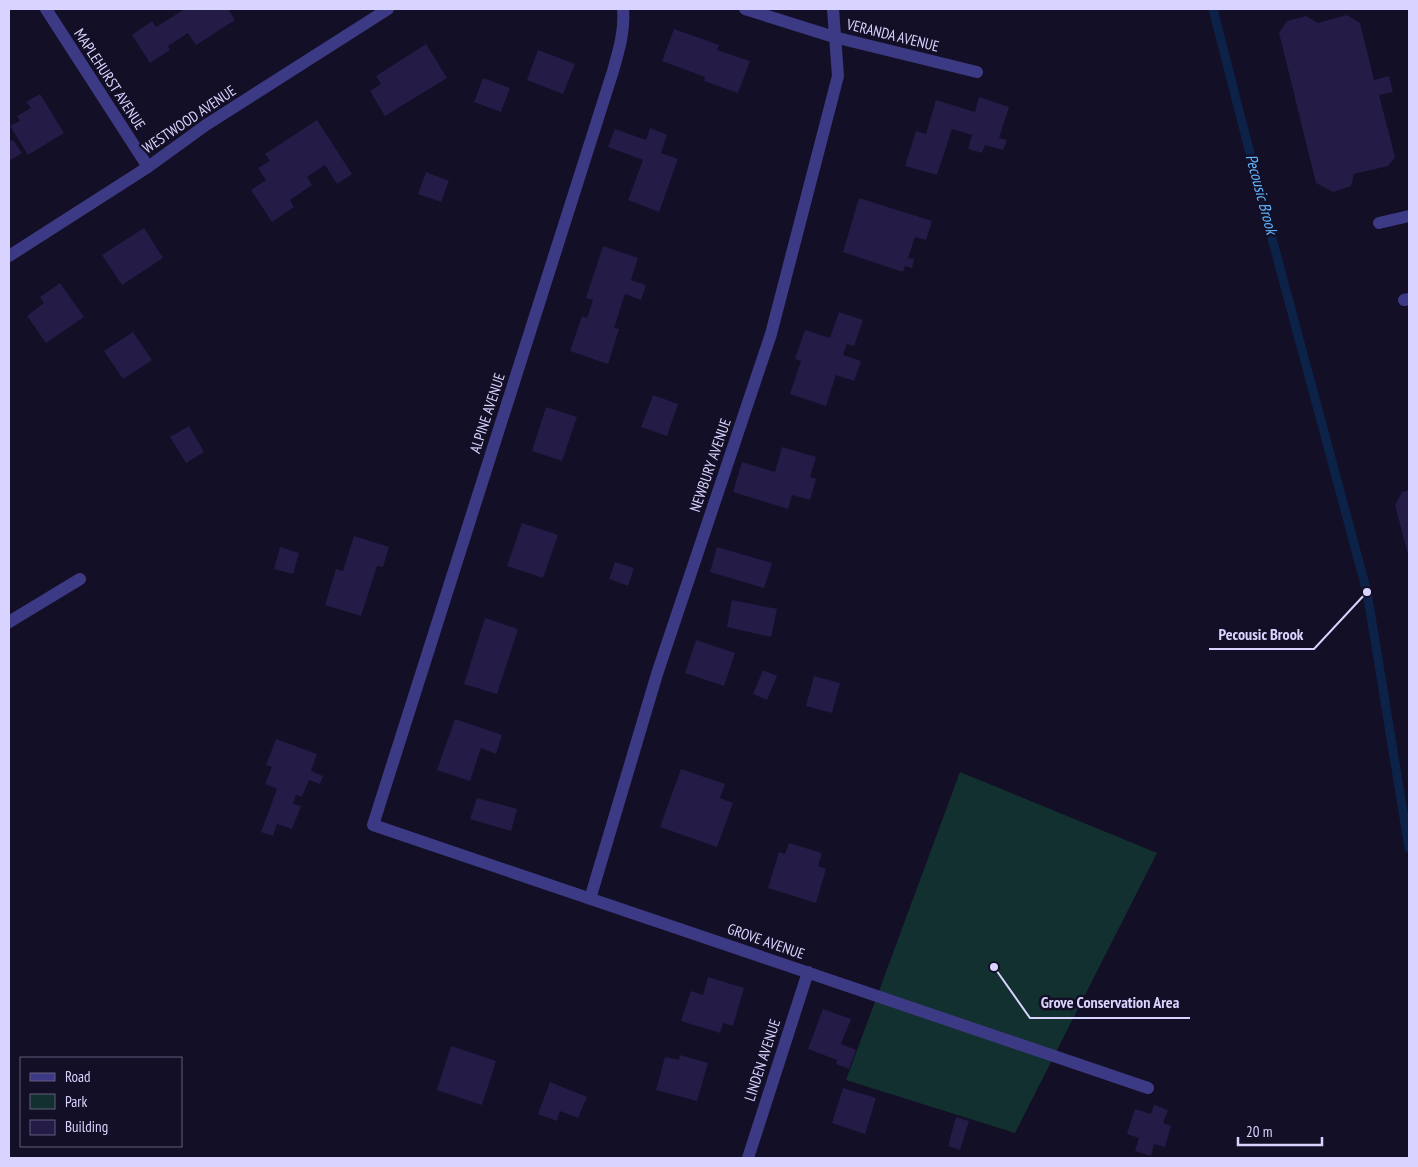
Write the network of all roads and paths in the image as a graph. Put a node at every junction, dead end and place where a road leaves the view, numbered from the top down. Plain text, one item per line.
1 (46, 9) edge
2 (388, 9) edge
3 (623, 9) edge
4 (746, 9) edge
5 (833, 9) edge
6 (834, 37) junction
7 (977, 72) dead end
8 (148, 167) junction
9 (1409, 216) edge
10 (1379, 223) dead end
11 (9, 256) edge
12 (80, 579) dead end
13 (9, 622) edge
14 (373, 825) joint
15 (590, 899) junction
16 (808, 972) junction
17 (1148, 1088) dead end
18 (748, 1158) edge

1 - 8 street, MAPLEHURST AVENUE
2 - 8 street, WESTWOOD AVENUE
3 - 14 street, ALPINE AVENUE
4 - 6 street, VERANDA AVENUE
5 - 6 street, NEWBURY AVENUE
6 - 7 street, VERANDA AVENUE
6 - 15 street, NEWBURY AVENUE
8 - 11 street, WESTWOOD AVENUE
9 - 10 street
12 - 13 street
14 - 15 street, GROVE AVENUE
15 - 16 street, GROVE AVENUE
16 - 17 street, GROVE AVENUE
16 - 18 street, LINDEN AVENUE

